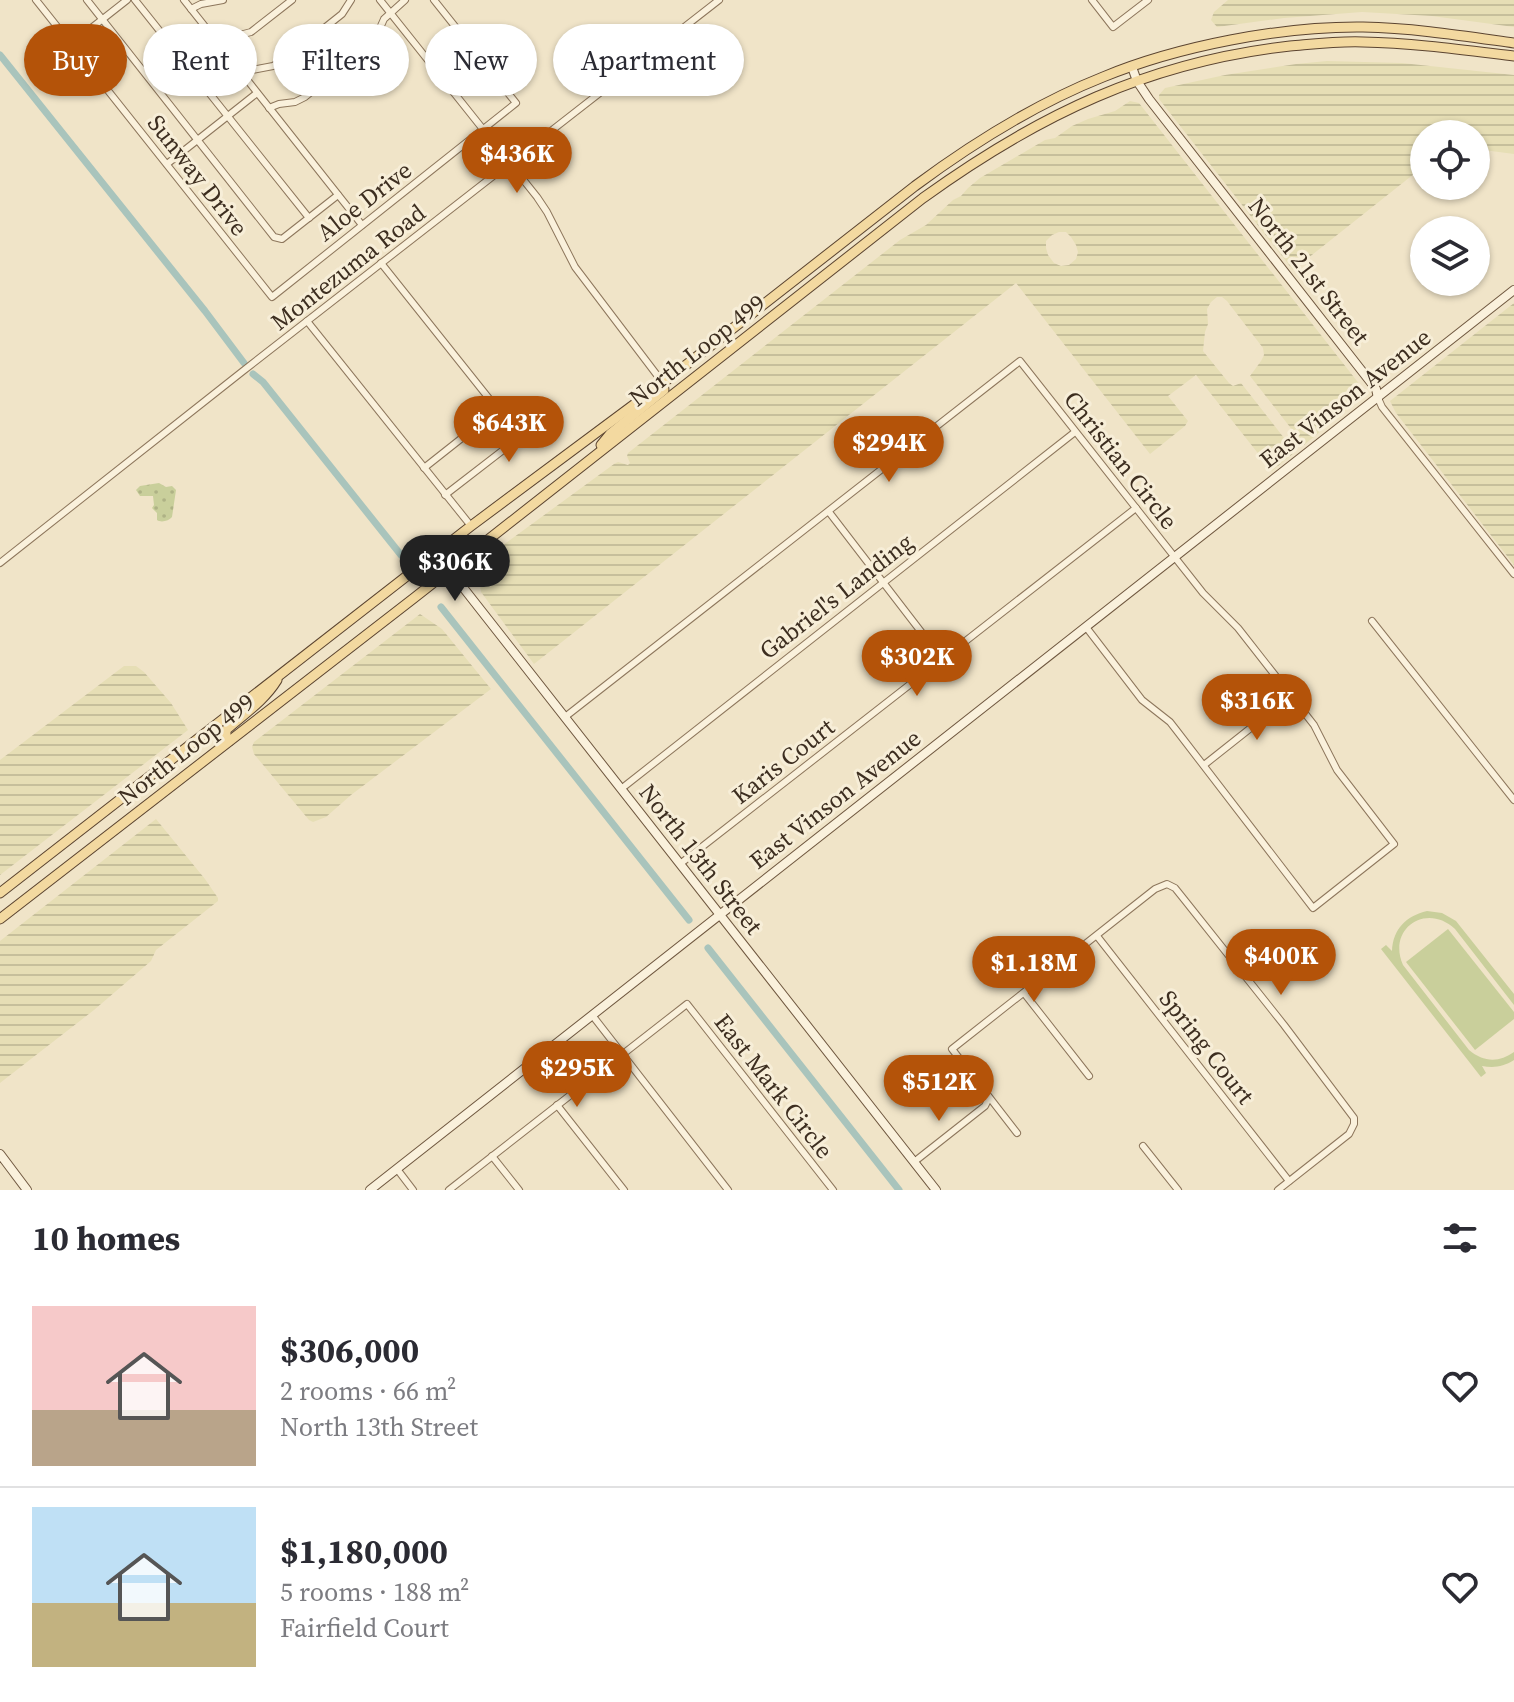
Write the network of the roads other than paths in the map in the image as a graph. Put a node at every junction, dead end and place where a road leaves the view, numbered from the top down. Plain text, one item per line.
1 (36, 0) edge
2 (87, 0) edge
3 (127, 0) edge
4 (135, 0) edge
5 (184, 0) edge
6 (223, 0) edge
7 (292, 0) edge
8 (351, 0) edge
9 (380, 0) edge
10 (405, 0) edge
11 (434, 0) edge
12 (719, 0) edge
13 (1092, 0) edge
14 (1148, 0) edge
15 (191, 9) junction
16 (390, 13) junction
17 (102, 19) junction
18 (55, 24) edge
19 (96, 24) edge
20 (203, 24) edge
21 (257, 27) edge
22 (1514, 43) edge
23 (1514, 56) edge
24 (1132, 67) junction
25 (257, 69) edge
26 (1137, 81) junction
27 (257, 93) edge
28 (113, 96) edge
29 (253, 96) edge
30 (269, 108) junction
31 (228, 116) junction
32 (484, 129) junction
33 (198, 140) junction
34 (511, 162) junction
35 (167, 164) junction
36 (338, 195) junction
37 (309, 218) junction
38 (362, 225) junction
39 (381, 263) junction
40 (1514, 290) edge
41 (272, 297) joint
42 (307, 321) junction
43 (663, 383) junction
44 (1378, 398) junction
45 (555, 410) dead end
46 (1075, 432) junction
47 (586, 463) junction
48 (424, 468) junction
49 (445, 495) junction
50 (1136, 508) junction
51 (829, 512) junction
52 (471, 526) junction
53 (436, 553) junction
54 (1175, 557) junction
55 (0, 563) edge
56 (450, 570) junction
57 (1514, 574) edge
58 (883, 582) junction
59 (1372, 621) dead end
60 (1086, 627) junction
61 (942, 659) junction
62 (280, 674) junction
63 (1291, 696) junction
64 (565, 717) junction
65 (229, 741) junction
66 (1204, 765) junction
67 (621, 789) junction
68 (1514, 800) edge
69 (680, 864) junction
70 (0, 893) edge
71 (720, 915) junction
72 (0, 919) edge
73 (1097, 936) junction
74 (1024, 993) junction
75 (592, 1015) junction
76 (622, 1054) junction
77 (1089, 1076) dead end
78 (989, 1098) junction
79 (557, 1105) junction
80 (1017, 1133) dead end
81 (1143, 1146) dead end
82 (0, 1154) edge
83 (492, 1156) junction
84 (914, 1162) junction
85 (397, 1169) junction
86 (1289, 1181) junction
87 (27, 1190) edge
88 (370, 1190) edge
89 (413, 1190) edge
90 (449, 1190) edge
91 (519, 1190) edge
92 (624, 1190) edge
93 (728, 1190) edge
94 (833, 1190) edge
95 (936, 1190) edge
96 (1178, 1190) edge
97 (1278, 1190) edge

1 - 18 street, Sunway Drive
2 - 17 street
3 - 17 street
4 - 31 street
5 - 15 street
6 - 15 street
7 - 21 street
8 - 25 street
9 - 16 street
10 - 16 street
11 - 32 street, Aloe Drive
12 - 34 street, Montezuma Road
13 - 14 street
15 - 20 street
16 - 30 street
16 - 32 street
17 - 19 street
17 - 33 street
22 - 24 main road, North Loop 499
23 - 26 main road, North Loop 499
24 - 26 street, North 21st Street
24 - 43 main road, North Loop 499
26 - 44 street, North 21st Street
26 - 47 main road, North Loop 499
27 - 30 street
28 - 35 street, Sunway Drive
29 - 31 street
30 - 36 street
31 - 33 street
31 - 37 street
32 - 34 street
32 - 38 street, Aloe Drive
33 - 35 street
33 - 37 street
34 - 39 street, Montezuma Road
34 - 43 street
35 - 41 street, Sunway Drive
36 - 37 street
36 - 38 street
38 - 41 street, Aloe Drive
39 - 42 street, Montezuma Road
39 - 48 street
40 - 44 street, East Vinson Avenue
42 - 48 street
42 - 55 street, Montezuma Road
43 - 47 main road
43 - 52 main road, North Loop 499
44 - 54 street, East Vinson Avenue
44 - 57 street, North 21st Street
45 - 49 street
46 - 50 street, Christian Circle
46 - 51 street, Christian Circle
46 - 58 street, Gabriel's Landing
47 - 56 main road, North Loop 499
48 - 49 street
49 - 52 street
50 - 54 street, Christian Circle
50 - 61 street, Karis Court
51 - 58 street
51 - 64 street, Christian Circle
52 - 53 main road, North Loop 499
53 - 56 street, North 13th Street
53 - 62 main road, North Loop 499
54 - 60 street, East Vinson Avenue
54 - 63 street, Christian Circle
56 - 64 street, North 13th Street
56 - 65 main road, North Loop 499
58 - 61 street
58 - 67 street, Gabriel's Landing
59 - 68 street
60 - 66 street
60 - 71 street, East Vinson Avenue
61 - 69 street, Karis Court
62 - 65 main road
62 - 70 main road, North Loop 499
63 - 66 street
63 - 66 street, Christian Circle
64 - 67 street, North 13th Street
65 - 72 main road, North Loop 499
67 - 69 street, North 13th Street
69 - 71 street, North 13th Street
71 - 75 street, East Vinson Avenue
71 - 84 street, North 13th Street
73 - 74 street
73 - 86 street, Spring Court
73 - 86 street
74 - 77 street
74 - 78 street
75 - 76 street
75 - 85 street, East Vinson Avenue
76 - 79 street
76 - 93 street
76 - 94 street, East Mark Circle
78 - 80 street
78 - 84 street
79 - 83 street
79 - 92 street
81 - 96 street
82 - 87 street
83 - 90 street
83 - 91 street
84 - 95 street, North 13th Street
85 - 88 street, East Vinson Avenue
85 - 89 street
86 - 97 street

